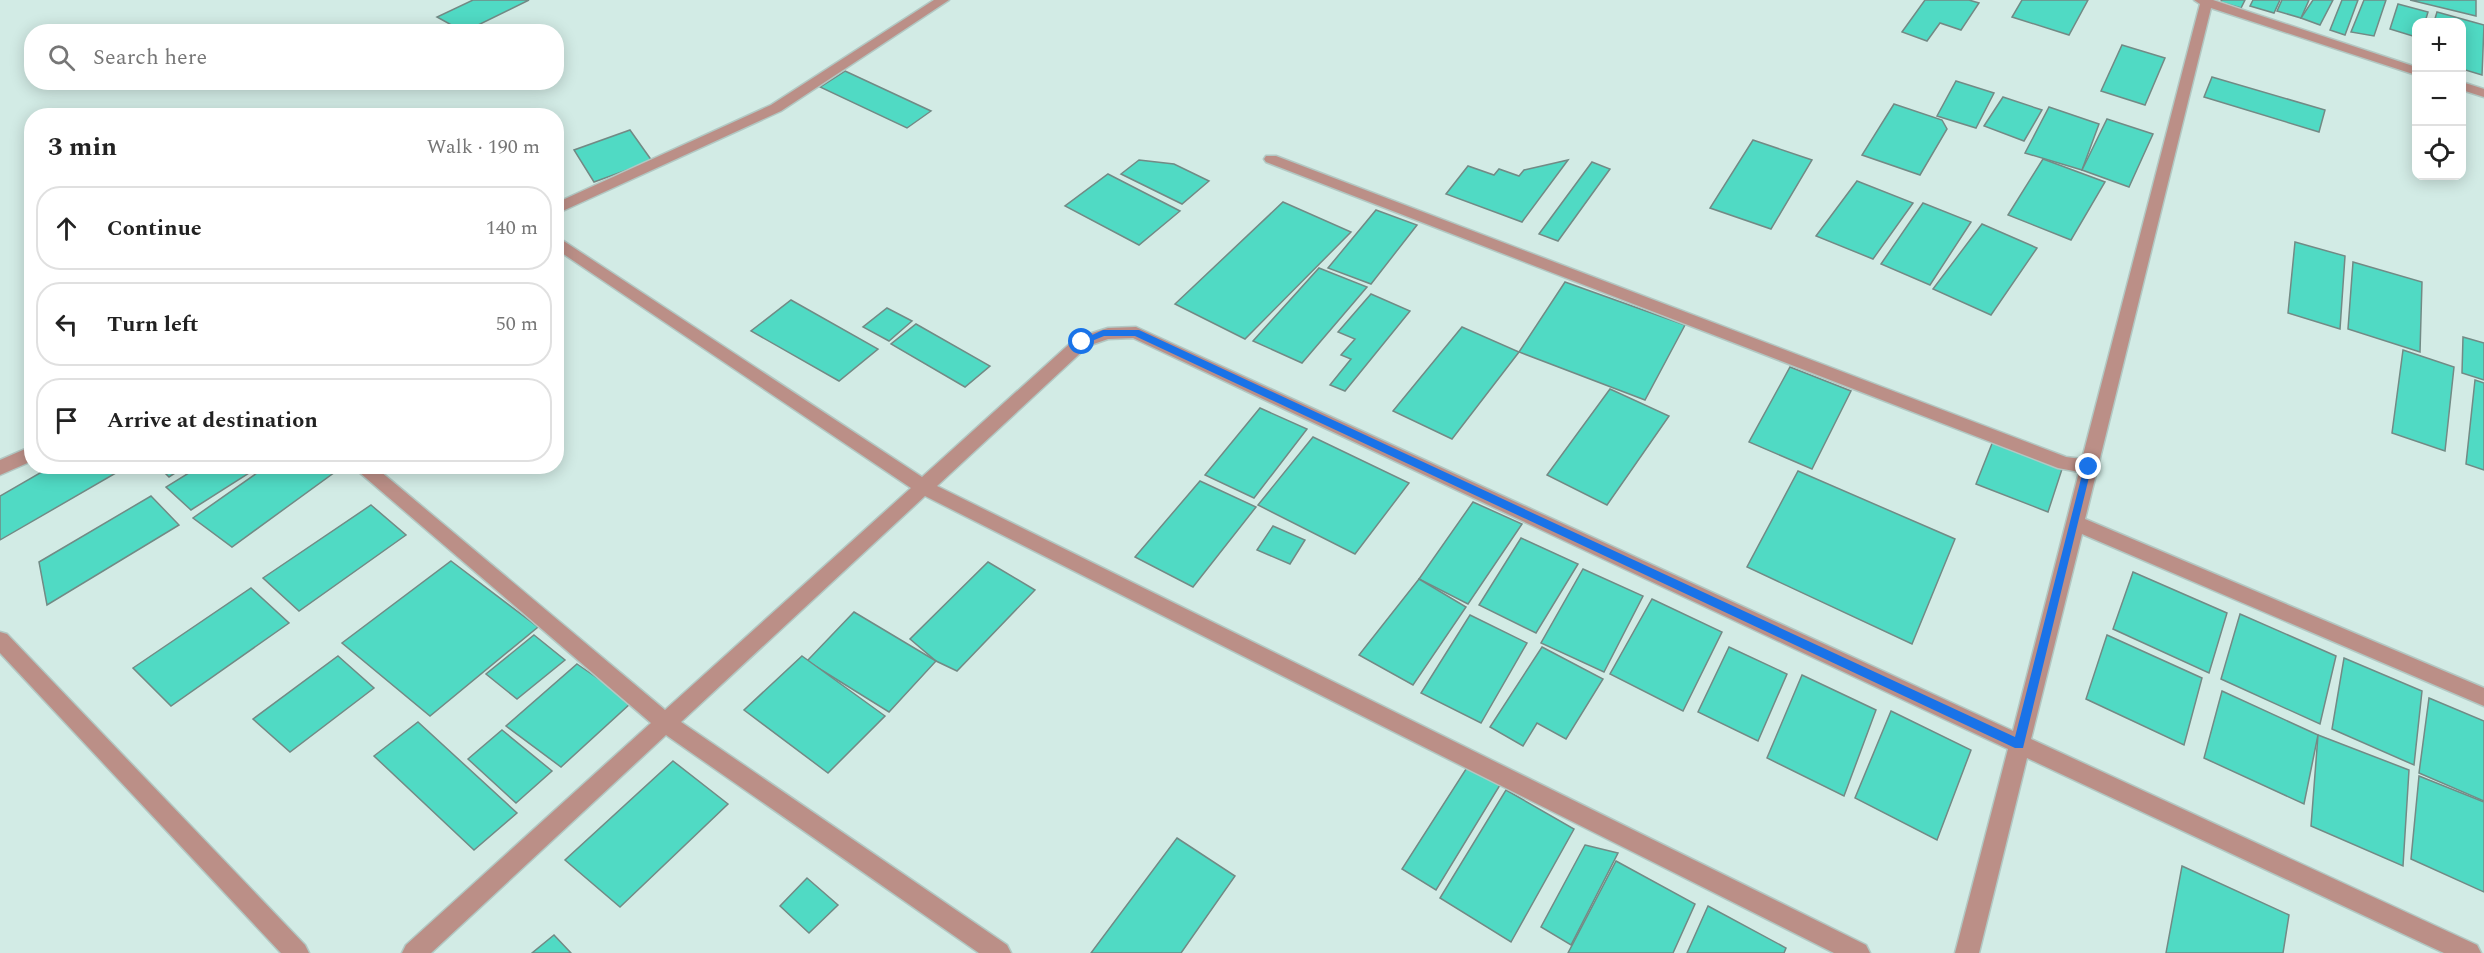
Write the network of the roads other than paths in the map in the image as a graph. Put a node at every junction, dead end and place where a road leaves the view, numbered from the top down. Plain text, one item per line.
1 (943, 0) edge
2 (2204, 1) edge
3 (2412, 70) edge
4 (2466, 87) edge
5 (2484, 93) edge
6 (1270, 159) dead end
7 (564, 205) edge
8 (564, 246) edge
9 (24, 457) edge
10 (2089, 467) junction
11 (0, 468) edge
12 (370, 474) edge
13 (923, 487) junction
14 (2074, 523) junction
15 (0, 640) edge
16 (2484, 697) edge
17 (665, 723) junction
18 (2019, 744) junction
19 (297, 953) edge
20 (414, 953) edge
21 (999, 953) edge
22 (1858, 953) edge
23 (1967, 953) edge
24 (2469, 953) edge

1 - 7 street
2 - 3 street
2 - 10 street
4 - 5 street
6 - 10 street
8 - 13 street
9 - 11 street
10 - 14 street
12 - 17 street
13 - 17 street
13 - 18 street
13 - 22 street
14 - 16 street
14 - 18 street
15 - 19 street
17 - 20 street
17 - 21 street
18 - 23 street
18 - 24 street

